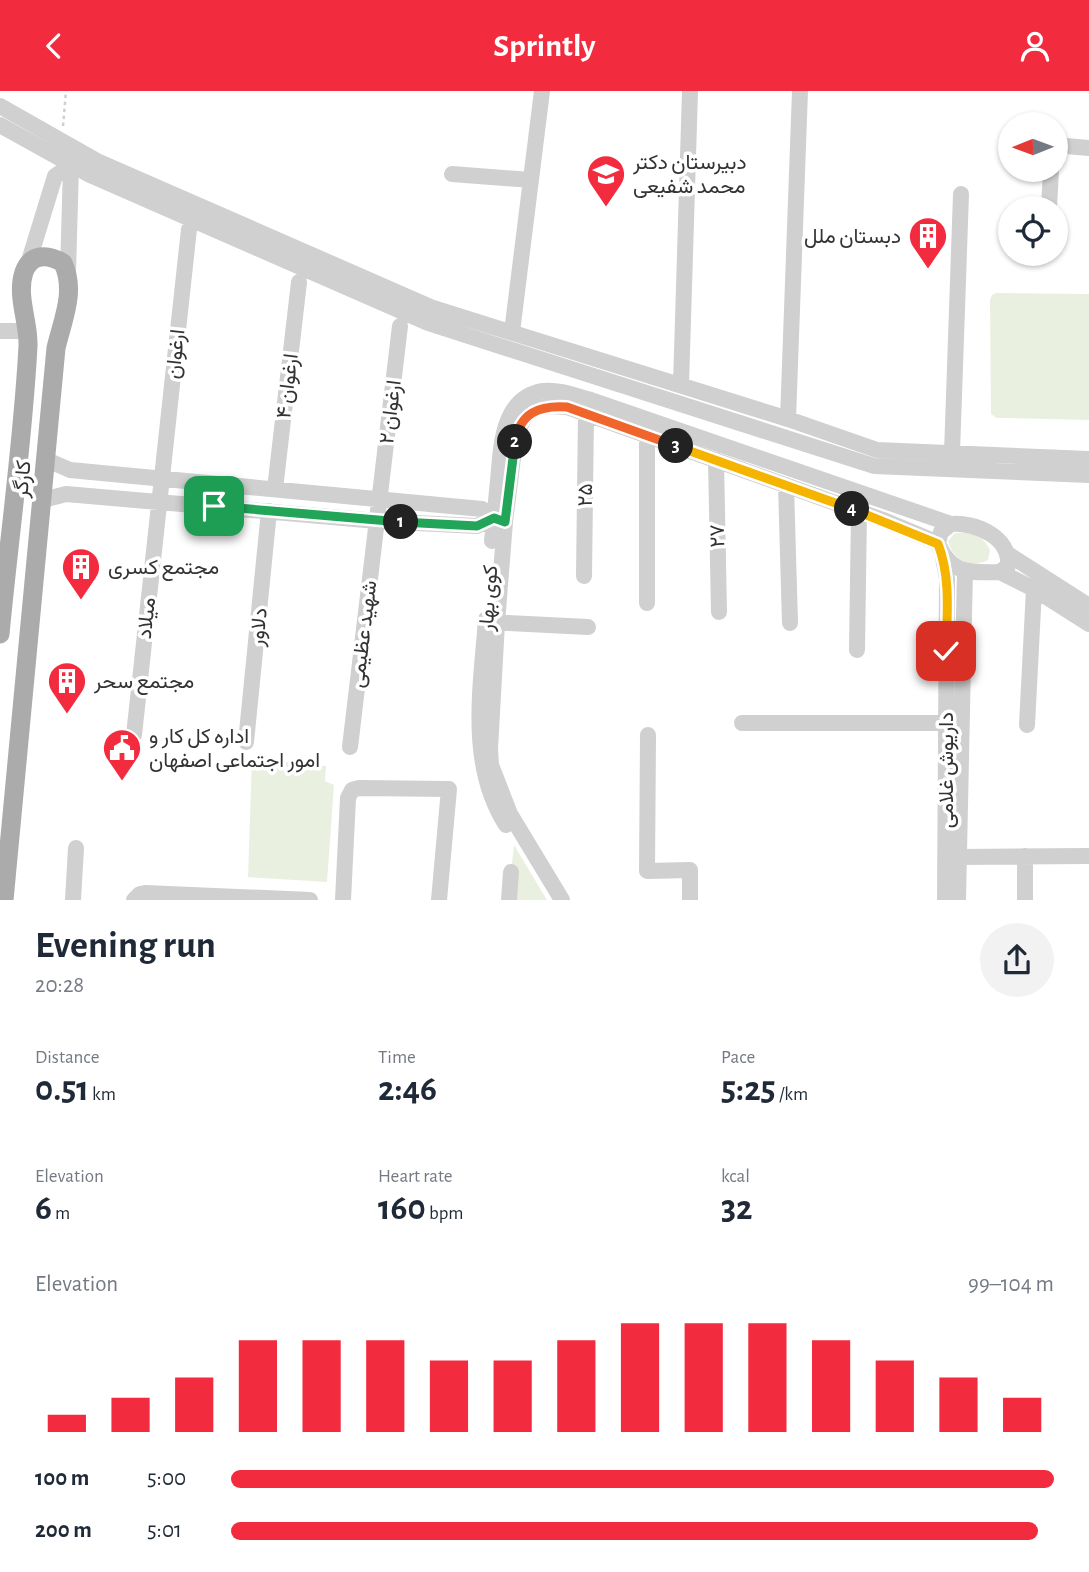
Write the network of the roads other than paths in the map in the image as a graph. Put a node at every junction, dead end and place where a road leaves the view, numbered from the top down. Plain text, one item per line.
1 (542, 91) edge
2 (690, 91) edge
3 (800, 91) edge
4 (0, 106) edge
5 (0, 125) edge
6 (1068, 146) edge
7 (1089, 148) edge
8 (78, 149) junction
9 (71, 165) junction
10 (452, 174) dead end
11 (531, 180) junction
12 (961, 194) dead end
13 (189, 229) dead end
14 (28, 264) junction
15 (68, 273) junction
16 (299, 282) dead end
17 (393, 299) junction
18 (400, 326) dead end
19 (0, 331) edge
20 (28, 331) junction
21 (512, 332) junction
22 (566, 349) junction
23 (560, 365) junction
24 (681, 385) junction
25 (729, 401) junction
26 (586, 414) junction
27 (724, 418) junction
28 (788, 419) junction
29 (647, 435) junction
30 (952, 453) junction
31 (47, 460) junction
32 (716, 460) junction
33 (1083, 467) edge
34 (161, 478) junction
35 (786, 485) junction
36 (275, 489) junction
37 (380, 499) junction
38 (43, 500) junction
39 (159, 501) junction
40 (269, 511) junction
41 (859, 511) junction
42 (500, 520) junction
43 (377, 521) junction
44 (951, 524) junction
45 (941, 550) junction
46 (1008, 554) junction
47 (965, 570) junction
48 (1000, 572) junction
49 (584, 576) dead end
50 (1034, 589) junction
51 (647, 603) dead end
52 (1089, 606) edge
53 (719, 612) dead end
54 (491, 622) junction
55 (790, 623) dead end
56 (1089, 624) edge
57 (588, 627) dead end
58 (0, 634) edge
59 (857, 650) dead end
60 (742, 723) dead end
61 (946, 723) junction
62 (1027, 725) dead end
63 (134, 735) dead end
64 (648, 735) dead end
65 (246, 742) dead end
66 (350, 747) dead end
67 (76, 848) dead end
68 (1026, 856) junction
69 (1089, 856) edge
70 (958, 857) junction
71 (511, 872) dead end
72 (4, 900) edge
73 (73, 900) edge
74 (134, 900) edge
75 (310, 900) edge
76 (343, 900) edge
77 (439, 900) edge
78 (509, 900) edge
79 (552, 900) edge
80 (562, 900) edge
81 (690, 900) edge
82 (945, 900) edge
83 (958, 900) edge
84 (1025, 900) edge

1 - 11 street
2 - 24 street
3 - 28 street
4 - 8 street
5 - 9 street
6 - 7 street
8 - 9 street
8 - 17 street
9 - 14 street
9 - 15 street
9 - 17 street
10 - 11 street
11 - 21 street
12 - 30 street
13 - 34 street, ارغوان
14 - 15 main road
14 - 20 main road, کارگر
15 - 31 main road, کارگر
16 - 36 street, ارغوان ۴
17 - 21 street
17 - 23 street
18 - 37 street, ارغوان ۲
19 - 20 street
20 - 58 main road, کارگر
21 - 22 street
22 - 23 street
22 - 24 street
23 - 27 street
24 - 25 street
25 - 27 street
25 - 28 street
26 - 29 street, کوی بهار
26 - 42 street, کوی بهار
26 - 49 street, ۲۵
27 - 33 street
28 - 30 street
29 - 32 street, کوی بهار
29 - 51 street
30 - 33 street
31 - 34 street
31 - 38 main road, کارگر
32 - 35 street, کوی بهار
32 - 53 street, ۲۷
34 - 36 street
34 - 39 street, ارغوان
35 - 41 street, کوی بهار
35 - 55 street
36 - 37 street
37 - 42 street
37 - 43 street, ارغوان ۲
38 - 39 street
38 - 72 main road, کارگر
39 - 40 street
39 - 63 street, میلاد
40 - 43 street
40 - 65 street, دلاور
41 - 45 street, کوی بهار
41 - 59 street
42 - 43 street
42 - 44 street, کوی بهار
42 - 54 street, کوی بهار
43 - 66 street, شهید عظیمی
44 - 45 street
44 - 46 street, کوی بهار
45 - 47 street, کوی بهار
45 - 61 street, داریوش غلامی
46 - 48 street
46 - 52 street, کوی بهار
47 - 48 street, کوی بهار
47 - 70 street, داریوش غلامی
48 - 50 street
50 - 56 street
50 - 62 street
54 - 57 street
54 - 79 street, کوی بهار
54 - 80 street, کوی بهار
60 - 61 street
61 - 82 street, داریوش غلامی
64 - 81 street
67 - 73 street
68 - 69 street
68 - 70 street
68 - 84 street
70 - 83 street, داریوش غلامی
71 - 78 street
74 - 75 street
76 - 77 street

